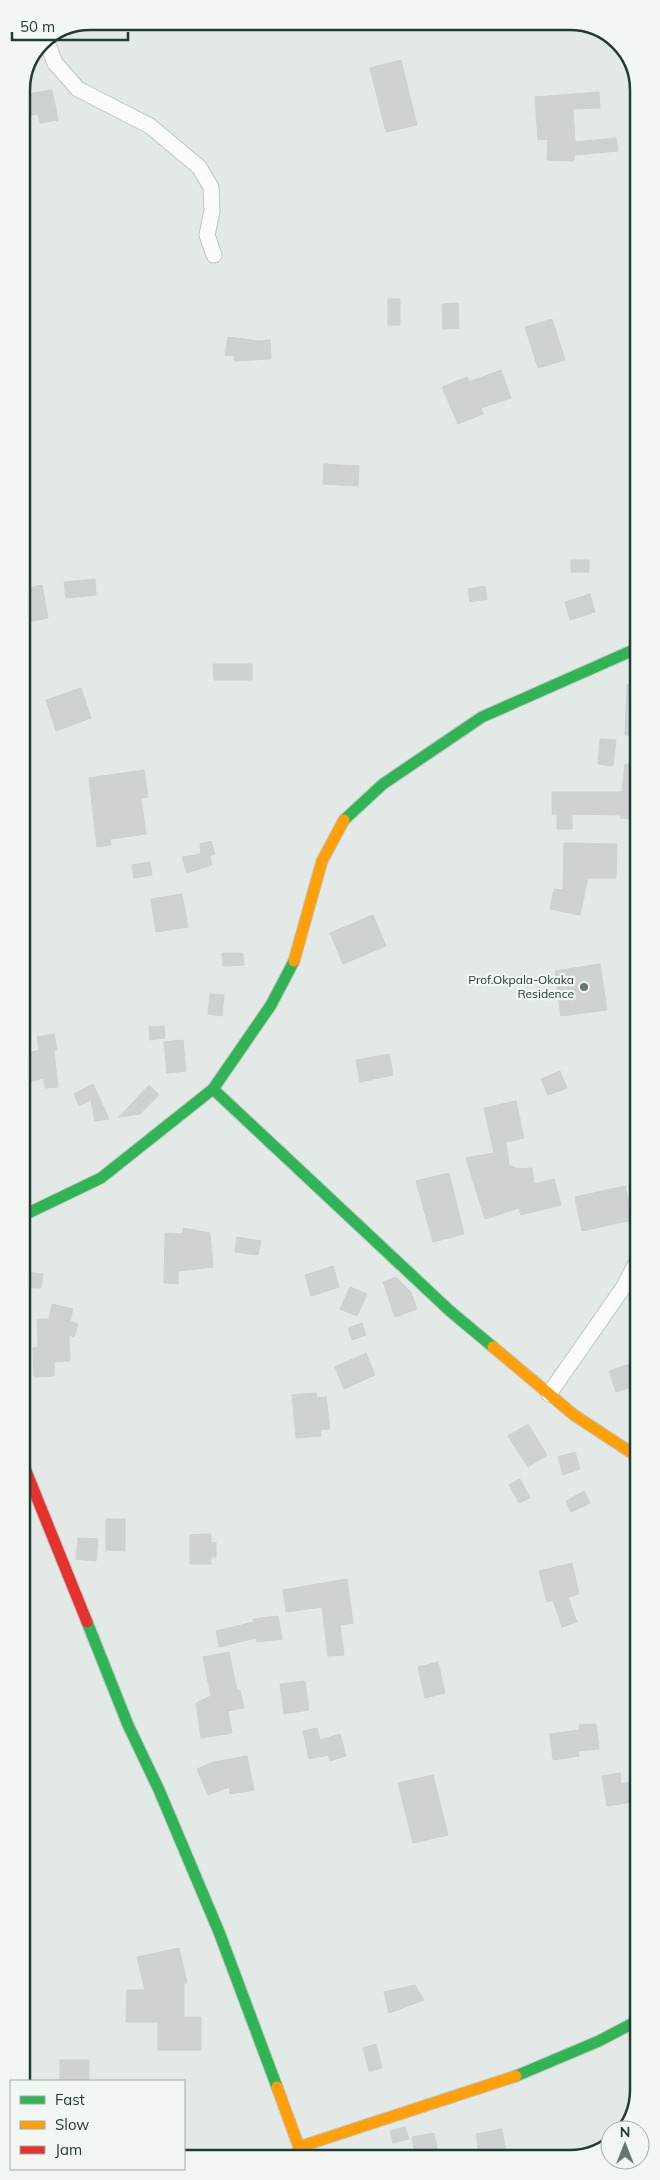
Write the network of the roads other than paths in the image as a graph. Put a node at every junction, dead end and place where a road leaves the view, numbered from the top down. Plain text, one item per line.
1 (49, 47) edge
2 (214, 255) dead end
3 (630, 652) edge
4 (213, 1089) junction
5 (30, 1212) edge
6 (630, 1275) edge
7 (549, 1394) junction
8 (630, 1452) edge
9 (30, 1481) edge
10 (630, 2025) edge
11 (299, 2146) junction
12 (300, 2150) edge

1 - 2 street
3 - 4 street
4 - 5 street
4 - 7 street
6 - 7 street
7 - 8 street
9 - 11 street
10 - 11 street
11 - 12 street

